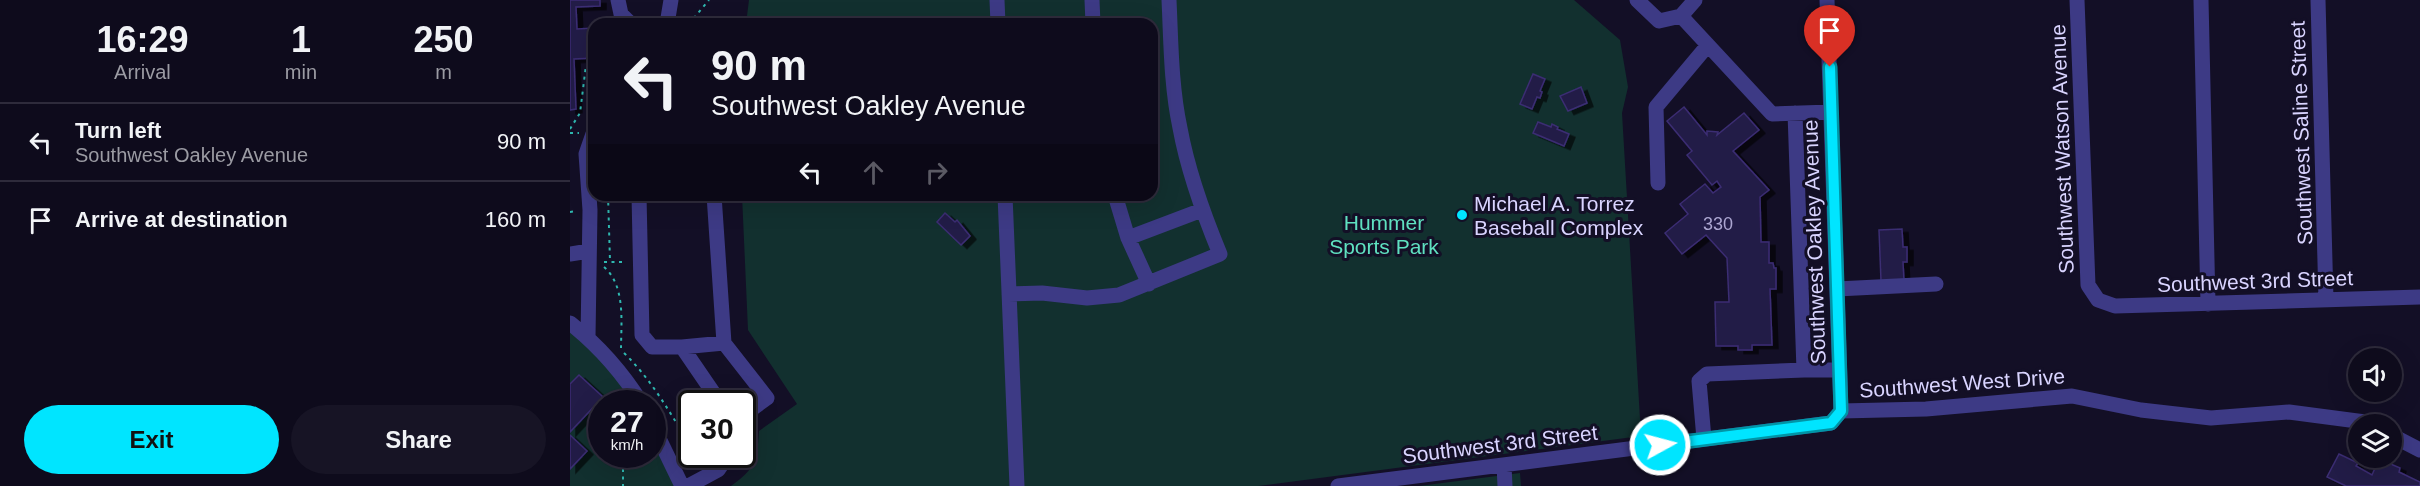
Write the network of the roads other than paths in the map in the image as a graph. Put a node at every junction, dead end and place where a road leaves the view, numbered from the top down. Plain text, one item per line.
1 (618, 0) edge
2 (671, 0) edge
3 (997, 0) edge
4 (1092, 0) edge
5 (1169, 0) edge
6 (1637, 0) edge
7 (1695, 0) edge
8 (1827, 0) edge
9 (2077, 0) edge
10 (2201, 0) edge
11 (2318, 0) edge
12 (1681, 16) junction
13 (625, 18) edge
14 (668, 18) edge
15 (998, 18) edge
16 (1093, 18) edge
17 (1708, 45) junction
18 (1831, 112) junction
19 (1795, 113) junction
20 (588, 149) edge
21 (588, 182) edge
22 (1658, 183) dead end
23 (589, 201) edge
24 (639, 201) edge
25 (714, 201) edge
26 (1005, 201) edge
27 (1117, 201) edge
28 (1202, 210) junction
29 (1128, 238) junction
30 (570, 254) edge
31 (589, 257) junction
32 (1149, 284) junction
33 (1936, 284) dead end
34 (1837, 289) junction
35 (1009, 294) junction
36 (2094, 296) joint
37 (2420, 297) edge
38 (2326, 300) junction
39 (2208, 304) junction
40 (570, 323) edge
41 (588, 338) junction
42 (724, 343) junction
43 (682, 347) junction
44 (1804, 370) junction
45 (1839, 370) junction
46 (633, 390) edge
47 (711, 390) edge
48 (756, 406) edge
49 (1841, 411) junction
50 (2348, 420) edge
51 (1704, 439) junction
52 (2402, 441) edge
53 (2420, 450) edge
54 (666, 453) edge
55 (1504, 465) junction
56 (719, 468) edge
57 (682, 486) edge
58 (688, 486) edge
59 (1017, 486) edge
60 (1338, 486) edge
61 (1505, 486) edge

1 - 13 street
2 - 14 street
3 - 15 street
4 - 16 street
5 - 28 street
6 - 12 street
7 - 12 street
8 - 18 street, Southwest Oakley Avenue
9 - 36 street, Southwest Watson Avenue
10 - 39 street
11 - 38 street, Southwest Saline Street
12 - 17 street
17 - 19 street
17 - 22 street
18 - 19 street
18 - 34 street, Southwest Oakley Avenue
19 - 44 street
20 - 21 street
23 - 31 street
24 - 43 street
25 - 42 street
26 - 35 street
27 - 29 street
28 - 29 street
28 - 32 street
29 - 32 street
30 - 31 street
31 - 41 street
32 - 35 street
33 - 34 street
34 - 45 street, Southwest Oakley Avenue
35 - 59 street
36 - 39 street, Southwest 3rd Street
37 - 38 street, Southwest 3rd Street
38 - 39 street, Southwest 3rd Street
40 - 41 street
41 - 46 street
42 - 43 street
42 - 48 street
43 - 47 street
44 - 45 street
44 - 51 street
45 - 49 street, Southwest Oakley Avenue
49 - 50 street, Southwest West Drive
49 - 51 street, Southwest 3rd Street
51 - 55 street, Southwest 3rd Street
52 - 53 street
54 - 57 street
55 - 60 street, Southwest 3rd Street
55 - 61 street
56 - 58 street

